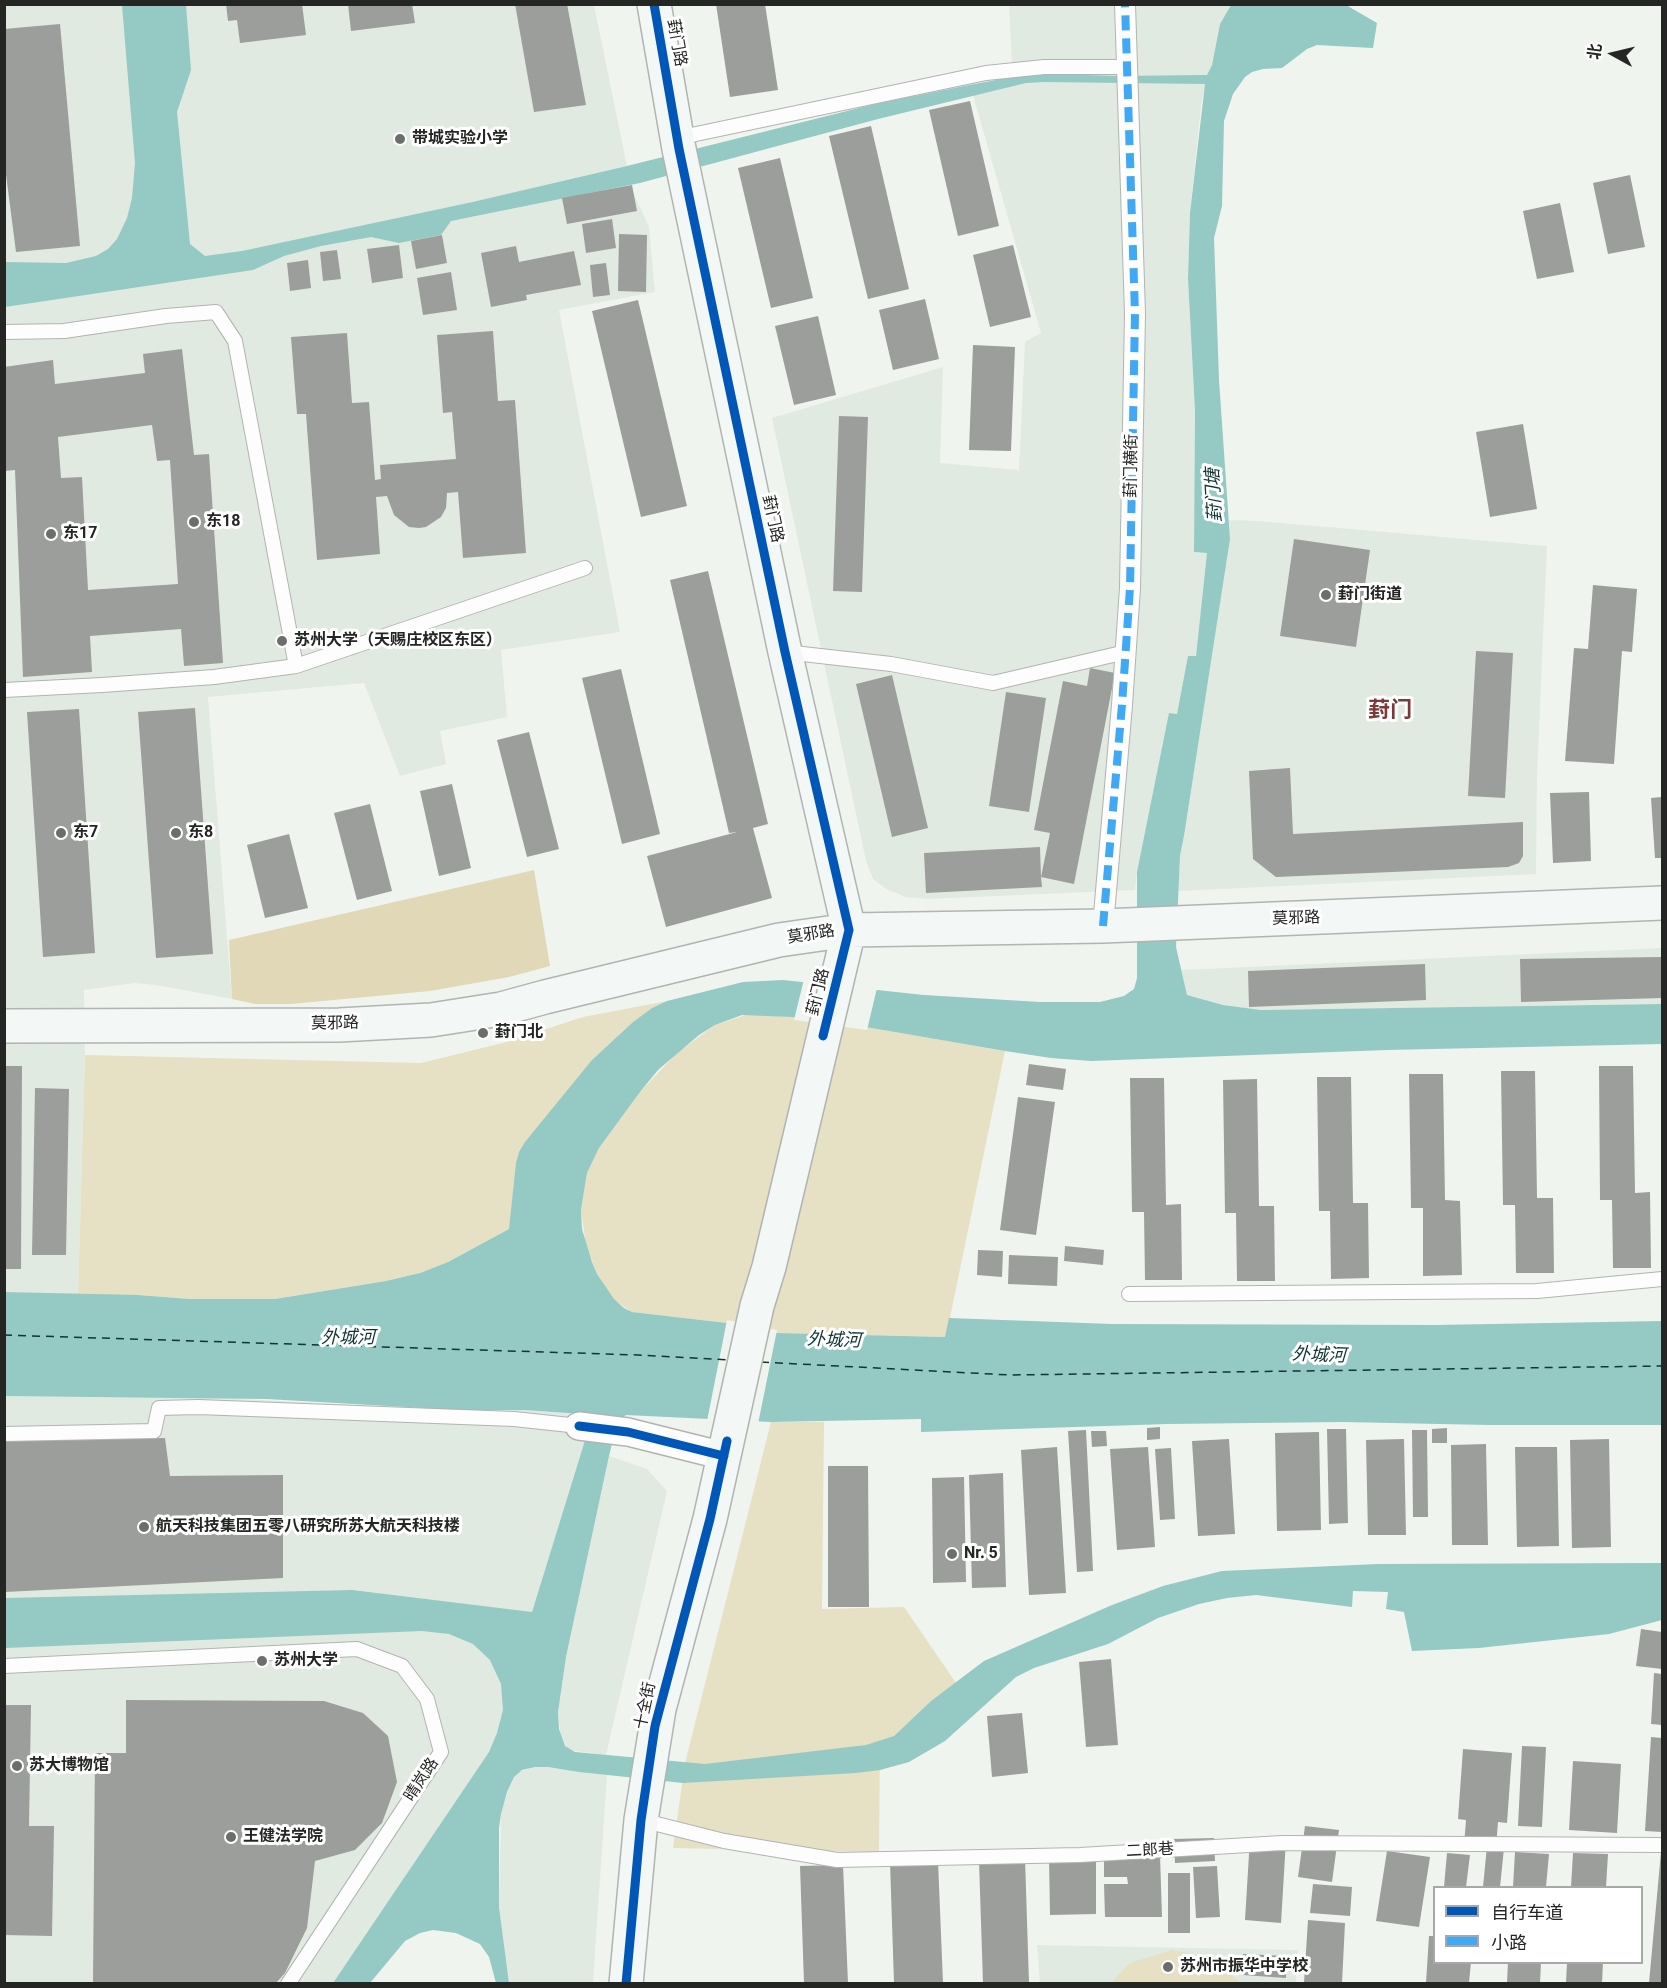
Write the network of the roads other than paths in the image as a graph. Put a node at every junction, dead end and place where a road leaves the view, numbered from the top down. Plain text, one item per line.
1 (654, 4) edge
2 (1125, 4) edge
3 (1127, 75) junction
4 (680, 156) junction
5 (4, 332) edge
6 (585, 568) dead end
7 (785, 652) junction
8 (1126, 652) junction
9 (296, 666) junction
10 (4, 690) edge
11 (1662, 903) edge
12 (1113, 926) junction
13 (849, 930) junction
14 (4, 1026) edge
15 (1662, 1279) edge
16 (1129, 1294) dead end
17 (757, 1306) joint
18 (579, 1426) joint
19 (4, 1434) edge
20 (725, 1449) junction
21 (4, 1666) edge
22 (643, 1805) junction
23 (1662, 1845) edge
24 (288, 1983) edge
25 (626, 1983) edge

1 - 4 main road, 葑门路
2 - 3 street, 葑门横街
3 - 4 lane
3 - 8 street, 葑门横街
4 - 7 main road, 葑门路
5 - 9 lane
6 - 9 lane
7 - 8 lane
7 - 13 main road, 葑门路
8 - 12 street, 葑门横街
9 - 10 lane
11 - 12 main road, 莫邪路
12 - 13 main road, 莫邪路
13 - 14 main road, 莫邪路
13 - 17 main road, 葑门路
15 - 16 lane
17 - 20 main road, 十全街
18 - 19 lane
18 - 20 street
20 - 22 main road, 十全街
21 - 24 lane, 晴岚路
22 - 23 lane, 二郎巷
22 - 25 main road, 十全街

